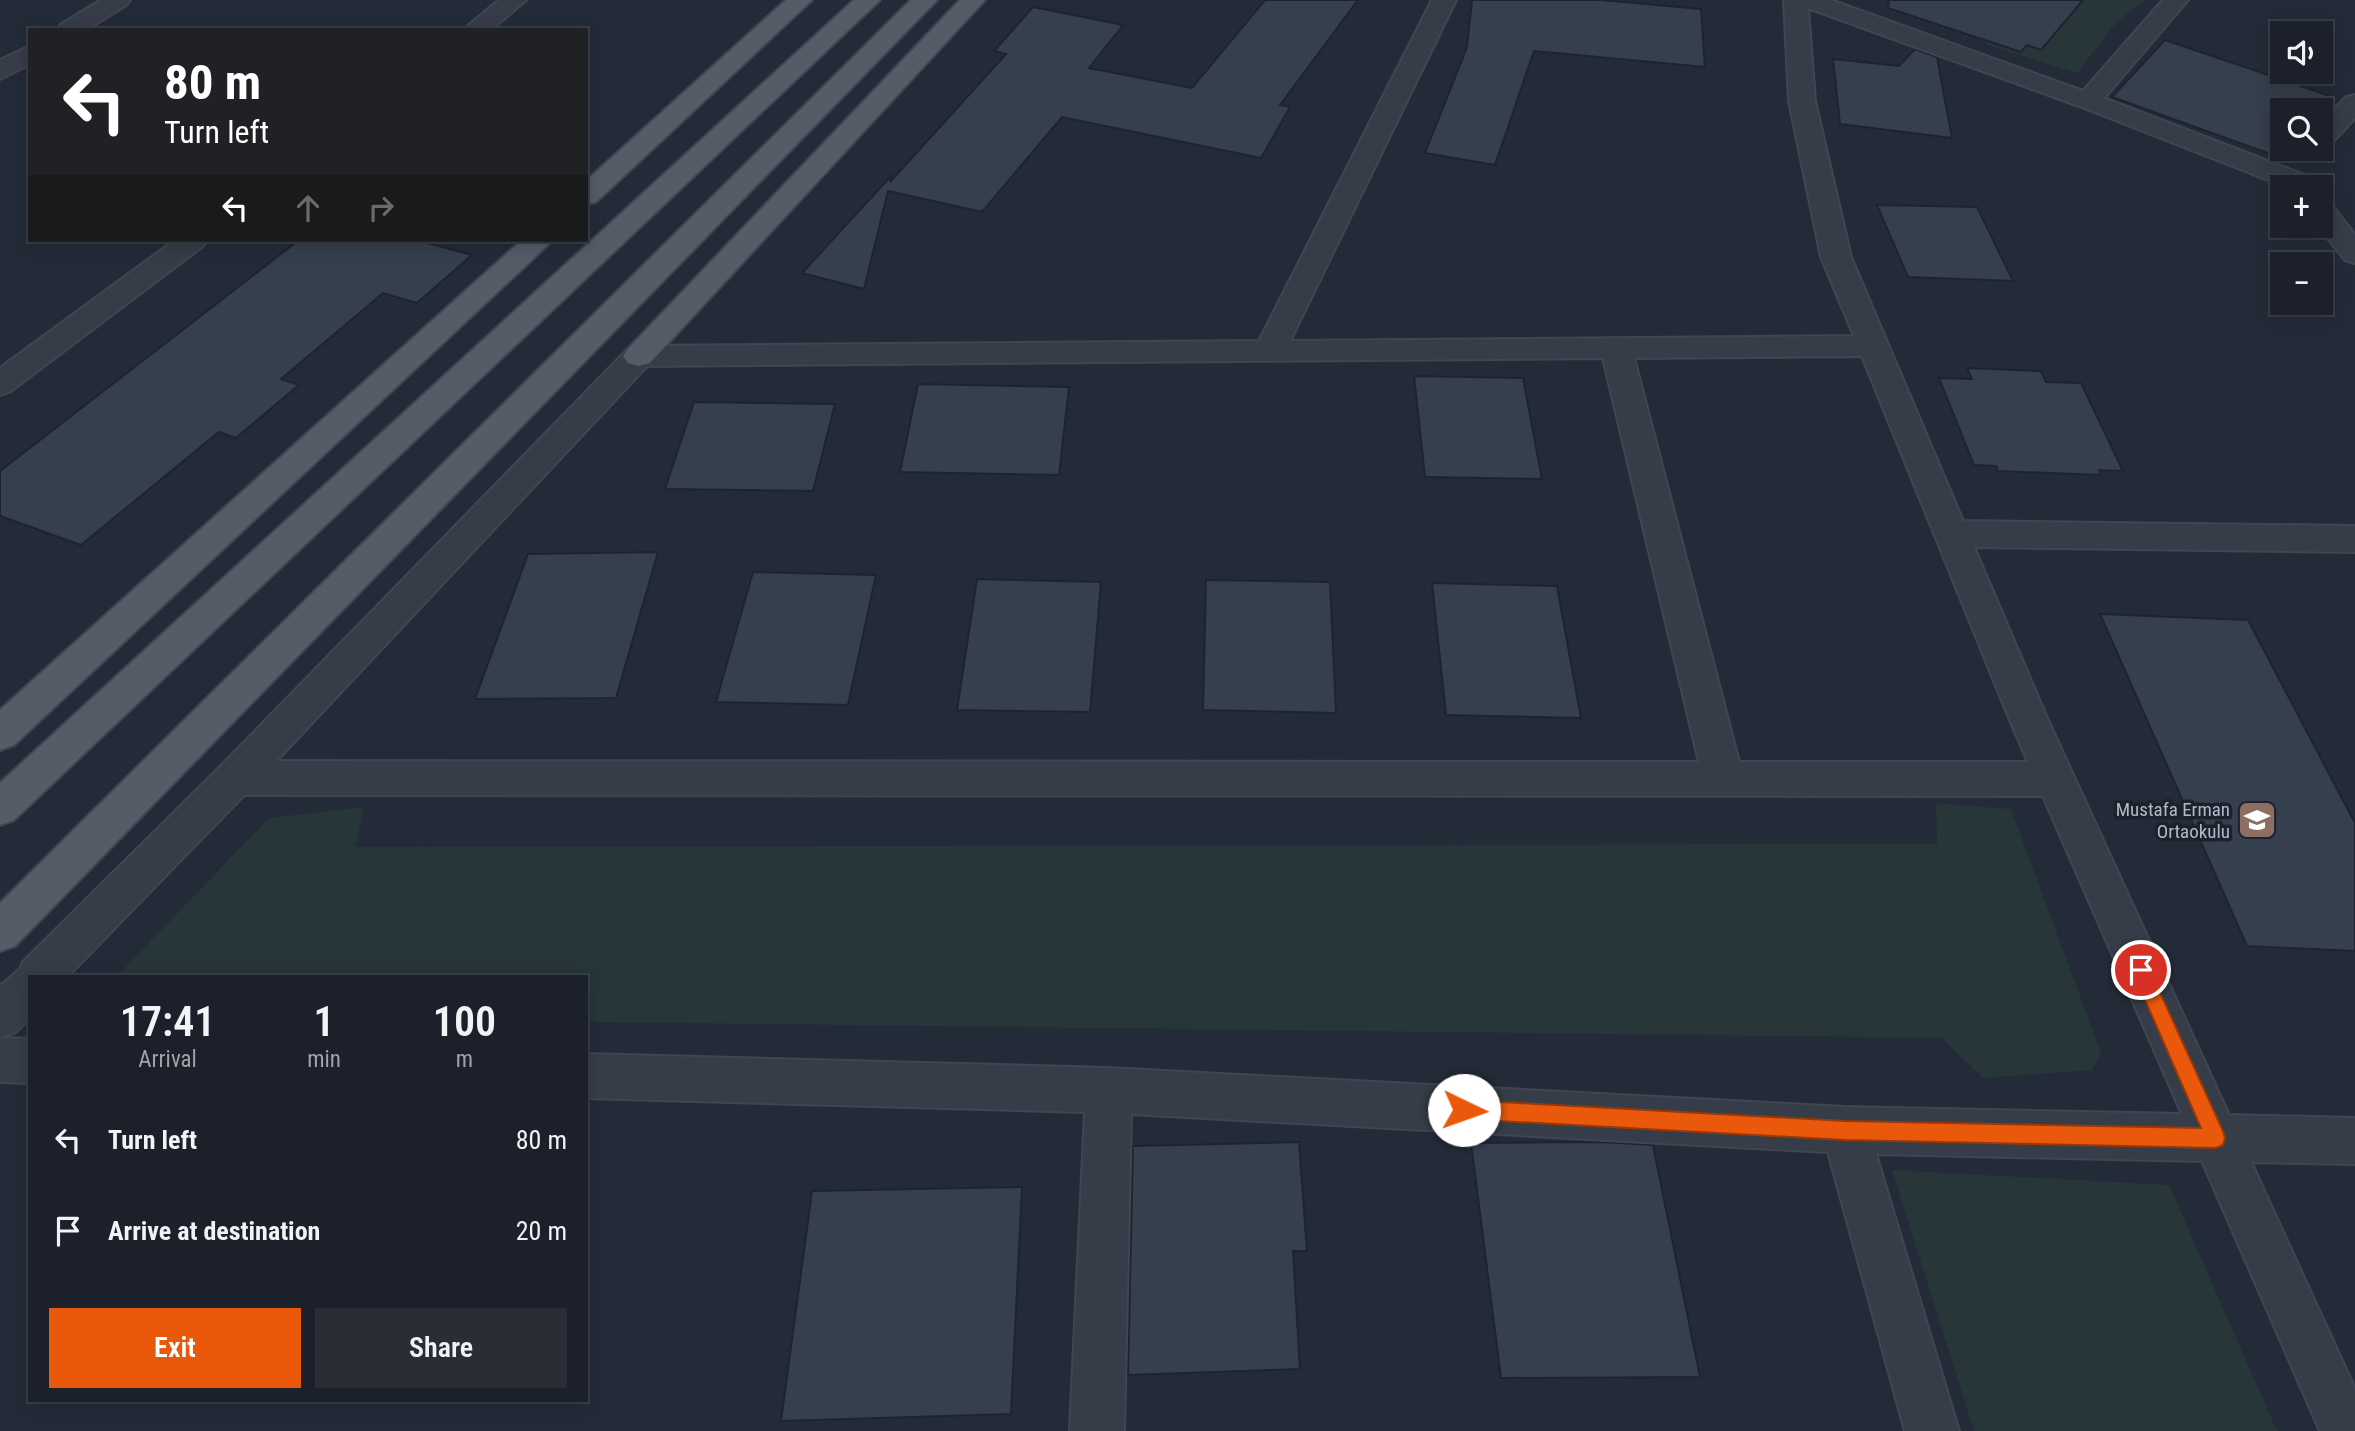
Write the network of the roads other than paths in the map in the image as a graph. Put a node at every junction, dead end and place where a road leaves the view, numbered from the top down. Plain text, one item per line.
1 (118, 0) edge
2 (474, 0) edge
3 (800, 0) edge
4 (868, 0) edge
5 (925, 0) edge
6 (973, 0) edge
7 (1444, 0) edge
8 (1796, 0) edge
9 (1808, 0) edge
10 (1879, 0) edge
11 (2176, 0) edge
12 (514, 1) edge
13 (1860, 20) junction
14 (72, 28) edge
15 (478, 28) edge
16 (28, 54) edge
17 (0, 71) edge
18 (2088, 101) junction
19 (2355, 103) edge
20 (2333, 127) edge
21 (2277, 175) edge
22 (588, 194) edge
23 (2333, 226) edge
24 (190, 242) edge
25 (537, 242) edge
26 (2355, 254) edge
27 (1873, 346) junction
28 (1616, 348) junction
29 (1269, 352) junction
30 (639, 356) junction
31 (0, 384) edge
32 (1951, 534) junction
33 (2355, 539) edge
34 (0, 734) edge
35 (235, 778) junction
36 (1723, 778) junction
37 (2055, 779) junction
38 (0, 808) edge
39 (0, 932) edge
40 (41, 975) edge
41 (28, 988) edge
42 (0, 1017) edge
43 (0, 1060) edge
44 (28, 1061) edge
45 (588, 1076) edge
46 (1109, 1090) junction
47 (1845, 1130) junction
48 (2216, 1138) junction
49 (2355, 1141) edge
50 (1097, 1431) edge
51 (1932, 1431) edge
52 (2347, 1431) edge

1 - 14 street
2 - 12 street
3 - 22 main road
4 - 38 main road
5 - 39 main road
6 - 30 main road
7 - 29 street
8 - 27 street
9 - 13 street
10 - 13 street
11 - 18 street
12 - 15 street
13 - 18 street
16 - 17 street
18 - 21 street
19 - 20 street
23 - 26 street
24 - 31 street
25 - 34 main road
27 - 28 street
27 - 32 street
28 - 29 street
28 - 36 street
29 - 30 street
30 - 35 street
32 - 33 street
32 - 37 street
35 - 36 street
35 - 40 street
36 - 37 street
37 - 48 street
41 - 42 street
43 - 44 street
45 - 46 street
46 - 47 street
46 - 50 street
47 - 48 street
47 - 51 street
48 - 49 street
48 - 52 street

